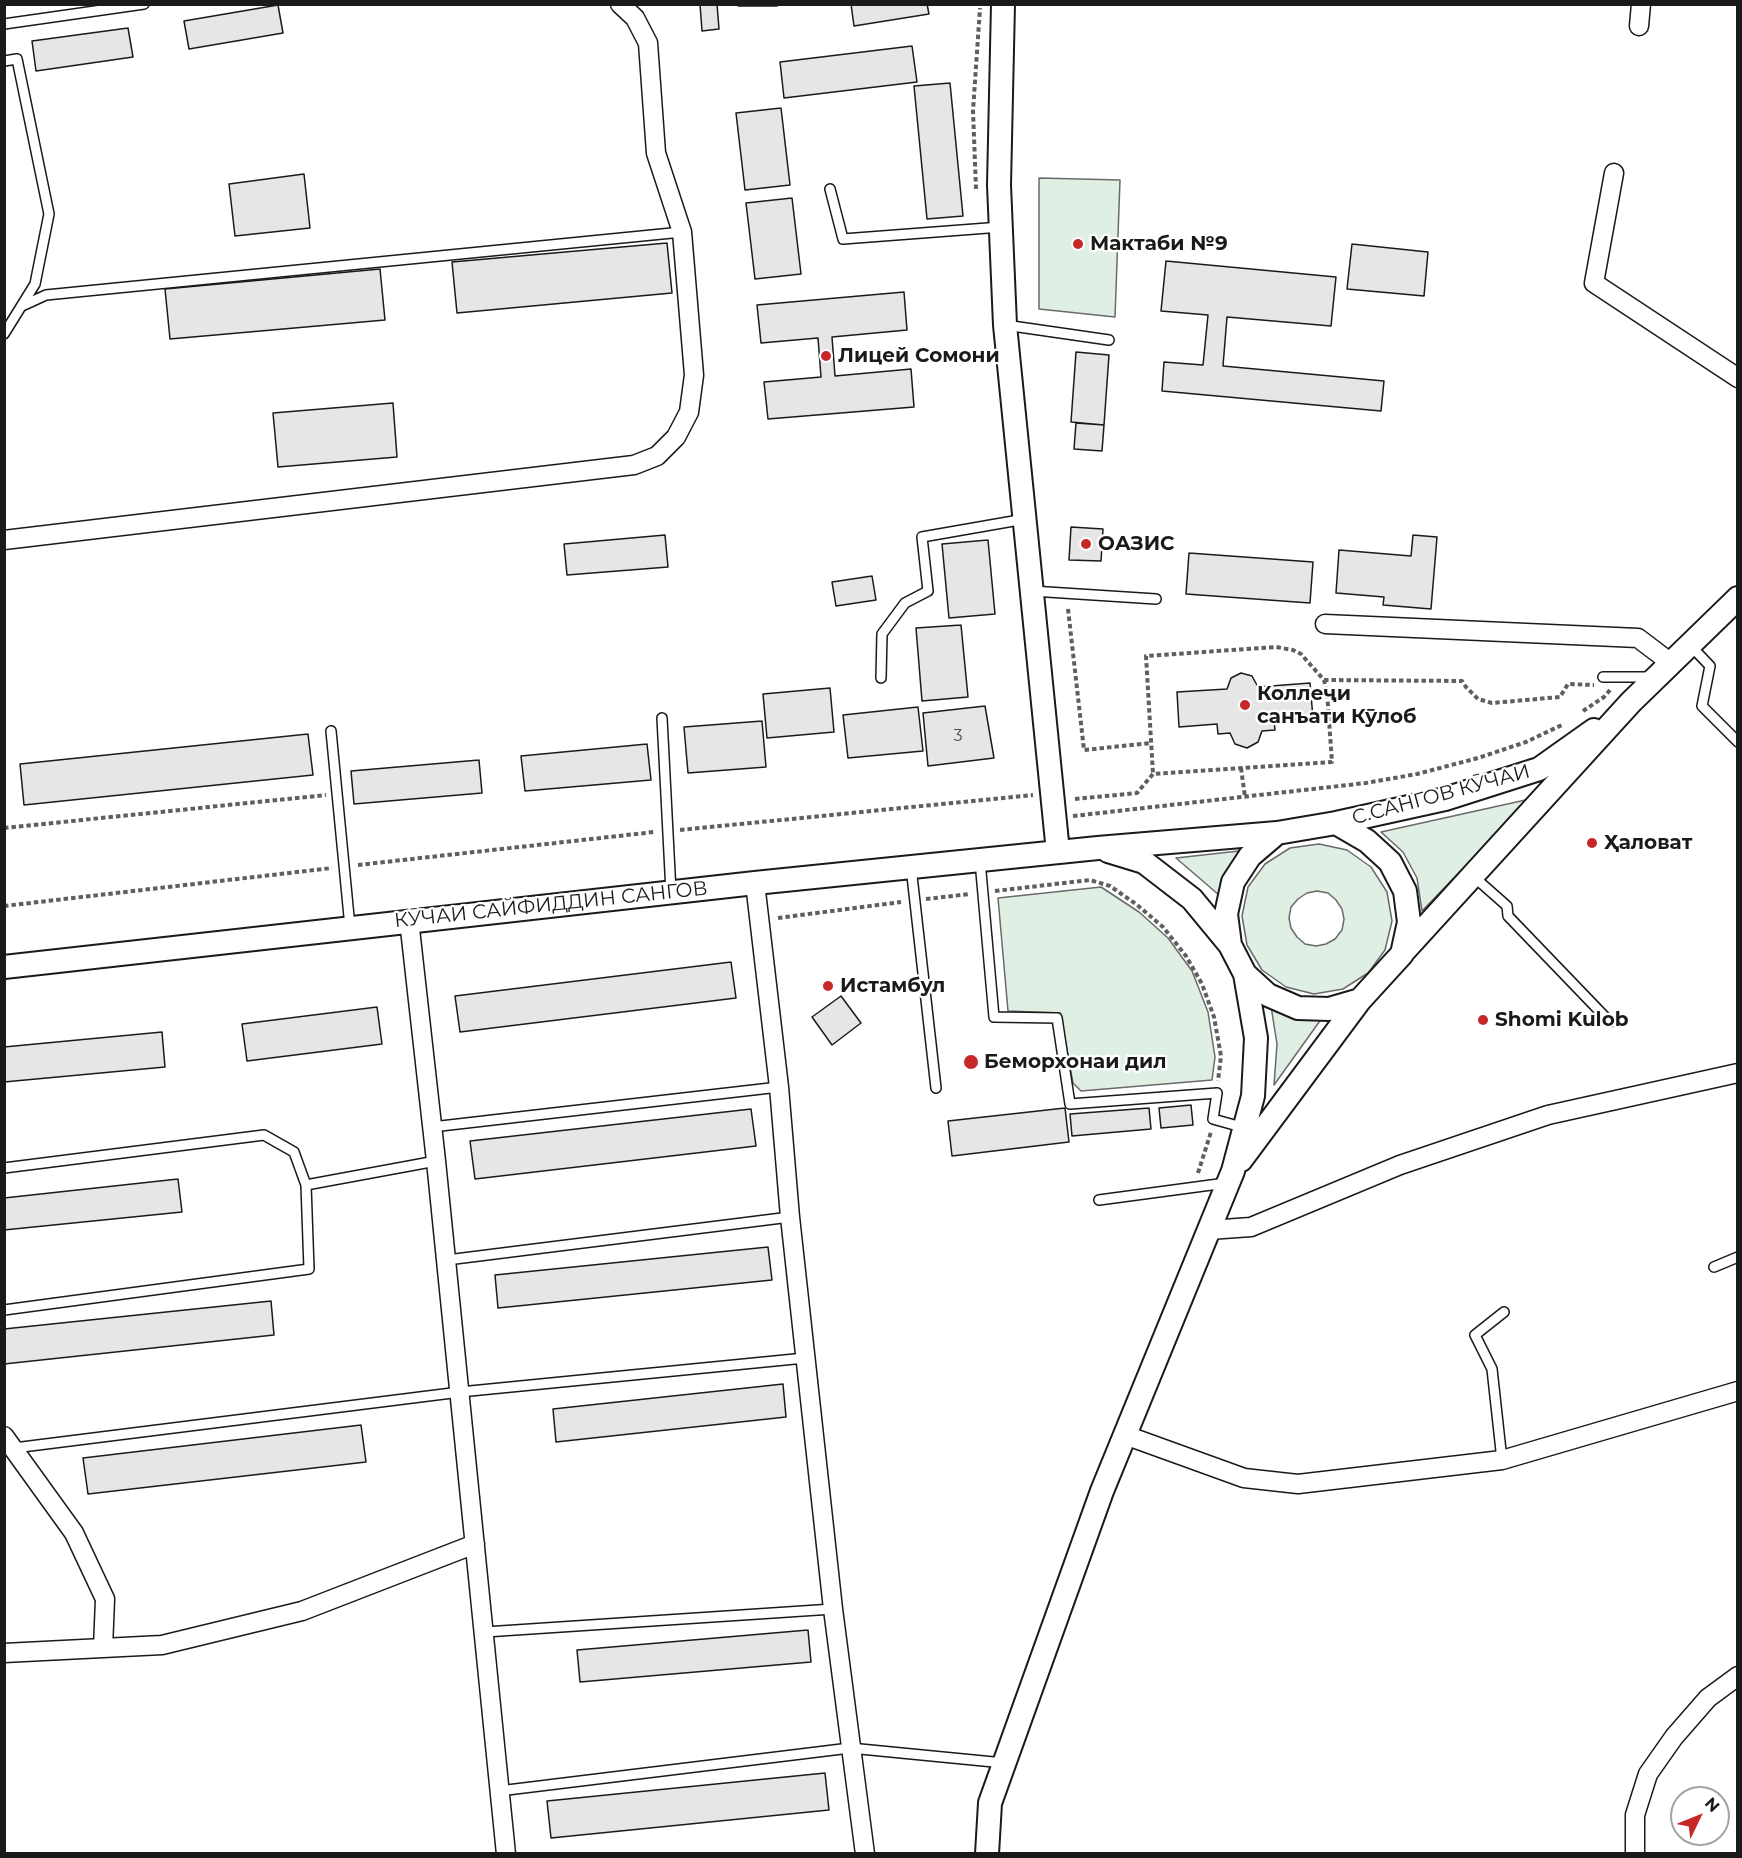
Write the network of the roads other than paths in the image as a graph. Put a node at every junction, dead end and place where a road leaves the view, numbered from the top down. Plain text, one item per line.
1 (144, 4) edge
2 (620, 4) edge
3 (1003, 4) edge
4 (1641, 4) edge
5 (4, 24) edge
6 (1639, 26) dead end
7 (4, 61) edge
8 (1614, 174) dead end
9 (830, 189) dead end
10 (1001, 227) junction
11 (682, 232) junction
12 (22, 306) junction
13 (1005, 325) junction
14 (4, 334) edge
15 (1109, 340) dead end
16 (1737, 378) edge
17 (1025, 519) junction
18 (4, 540) edge
19 (1032, 591) junction
20 (1737, 598) edge
21 (1156, 599) dead end
22 (1324, 624) dead end
23 (1690, 645) junction
24 (1664, 670) junction
25 (1604, 677) road end
26 (881, 678) dead end
27 (1632, 702) junction
28 (662, 718) dead end
29 (331, 731) dead end
30 (1737, 742) edge
31 (1336, 823) junction
32 (1277, 832) junction
33 (1098, 848) junction
34 (1058, 852) junction
35 (980, 860) junction
36 (911, 867) junction
37 (1473, 876) junction
38 (754, 883) junction
39 (671, 892) junction
40 (409, 921) junction
41 (350, 927) junction
42 (1230, 945) junction
43 (1402, 954) junction
44 (4, 967) edge
45 (1245, 974) junction
46 (1360, 1000) junction
47 (1610, 1022) dead end
48 (1737, 1073) edge
49 (779, 1087) junction
50 (936, 1088) dead end
51 (432, 1127) junction
52 (1245, 1128) junction
53 (436, 1161) junction
54 (4, 1168) edge
55 (1231, 1177) junction
56 (306, 1185) junction
57 (1099, 1200) dead end
58 (790, 1217) junction
59 (1209, 1230) junction
60 (1737, 1257) edge
61 (447, 1260) junction
62 (1714, 1267) dead end
63 (4, 1310) edge
64 (1504, 1312) dead end
65 (805, 1358) junction
66 (1737, 1391) edge
67 (460, 1392) junction
68 (1125, 1436) junction
69 (9, 1442) edge
70 (1502, 1460) junction
71 (475, 1544) junction
72 (833, 1609) junction
73 (485, 1632) junction
74 (103, 1648) junction
75 (4, 1653) edge
76 (1737, 1676) edge
77 (850, 1749) junction
78 (1004, 1763) junction
79 (499, 1791) junction
80 (506, 1854) edge
81 (865, 1854) edge
82 (987, 1854) edge
83 (1635, 1854) edge

1 - 5 lane
2 - 11 street
3 - 10 street
4 - 6 street
7 - 12 lane
8 - 16 street
9 - 10 lane
10 - 13 street
11 - 12 lane
11 - 18 street
12 - 14 lane
13 - 15 lane
13 - 17 street
17 - 19 street
17 - 26 lane
19 - 21 lane
19 - 34 street
20 - 23 street
22 - 24 street
23 - 24 street
23 - 30 lane
24 - 25 lane
24 - 27 street
27 - 31 street, С.САНГОВ КӮЧАИ
27 - 37 street
28 - 39 lane
29 - 41 lane
31 - 32 street
31 - 43 street
32 - 33 street
32 - 42 street
33 - 34 street, КӮЧАИ САЙФИДДИН САНГОВ
33 - 42 street
34 - 35 street, КӮЧАИ САЙФИДДИН САНГОВ
35 - 36 street, КӮЧАИ САЙФИДДИН САНГОВ
35 - 52 lane
36 - 38 street, КӮЧАИ САЙФИДДИН САНГОВ
36 - 50 lane
37 - 43 street
37 - 47 lane
38 - 39 street, КӮЧАИ САЙФИДДИН САНГОВ
38 - 49 street
39 - 40 street, КӮЧАИ САЙФИДДИН САНГОВ
40 - 41 street, КӮЧАИ САЙФИДДИН САНГОВ
40 - 51 street
41 - 44 street, КӮЧАИ САЙФИДДИН САНГОВ
42 - 45 street
43 - 46 street
45 - 46 street
45 - 52 street
46 - 55 street
48 - 59 street
49 - 51 lane
49 - 58 street
51 - 53 street
52 - 55 street
53 - 56 lane
53 - 61 street
54 - 56 lane
55 - 57 lane
55 - 59 street
56 - 63 lane
58 - 61 lane
58 - 65 street
59 - 68 street
60 - 62 lane
61 - 67 street
64 - 70 lane
65 - 67 lane
65 - 72 street
66 - 70 street
67 - 69 lane
67 - 71 street
68 - 70 street
68 - 78 street
69 - 74 street
71 - 73 street
71 - 74 street
72 - 73 lane
72 - 77 street
73 - 79 street
74 - 75 street
76 - 83 street
77 - 78 lane
77 - 79 lane
77 - 81 street
78 - 82 street
79 - 80 street

